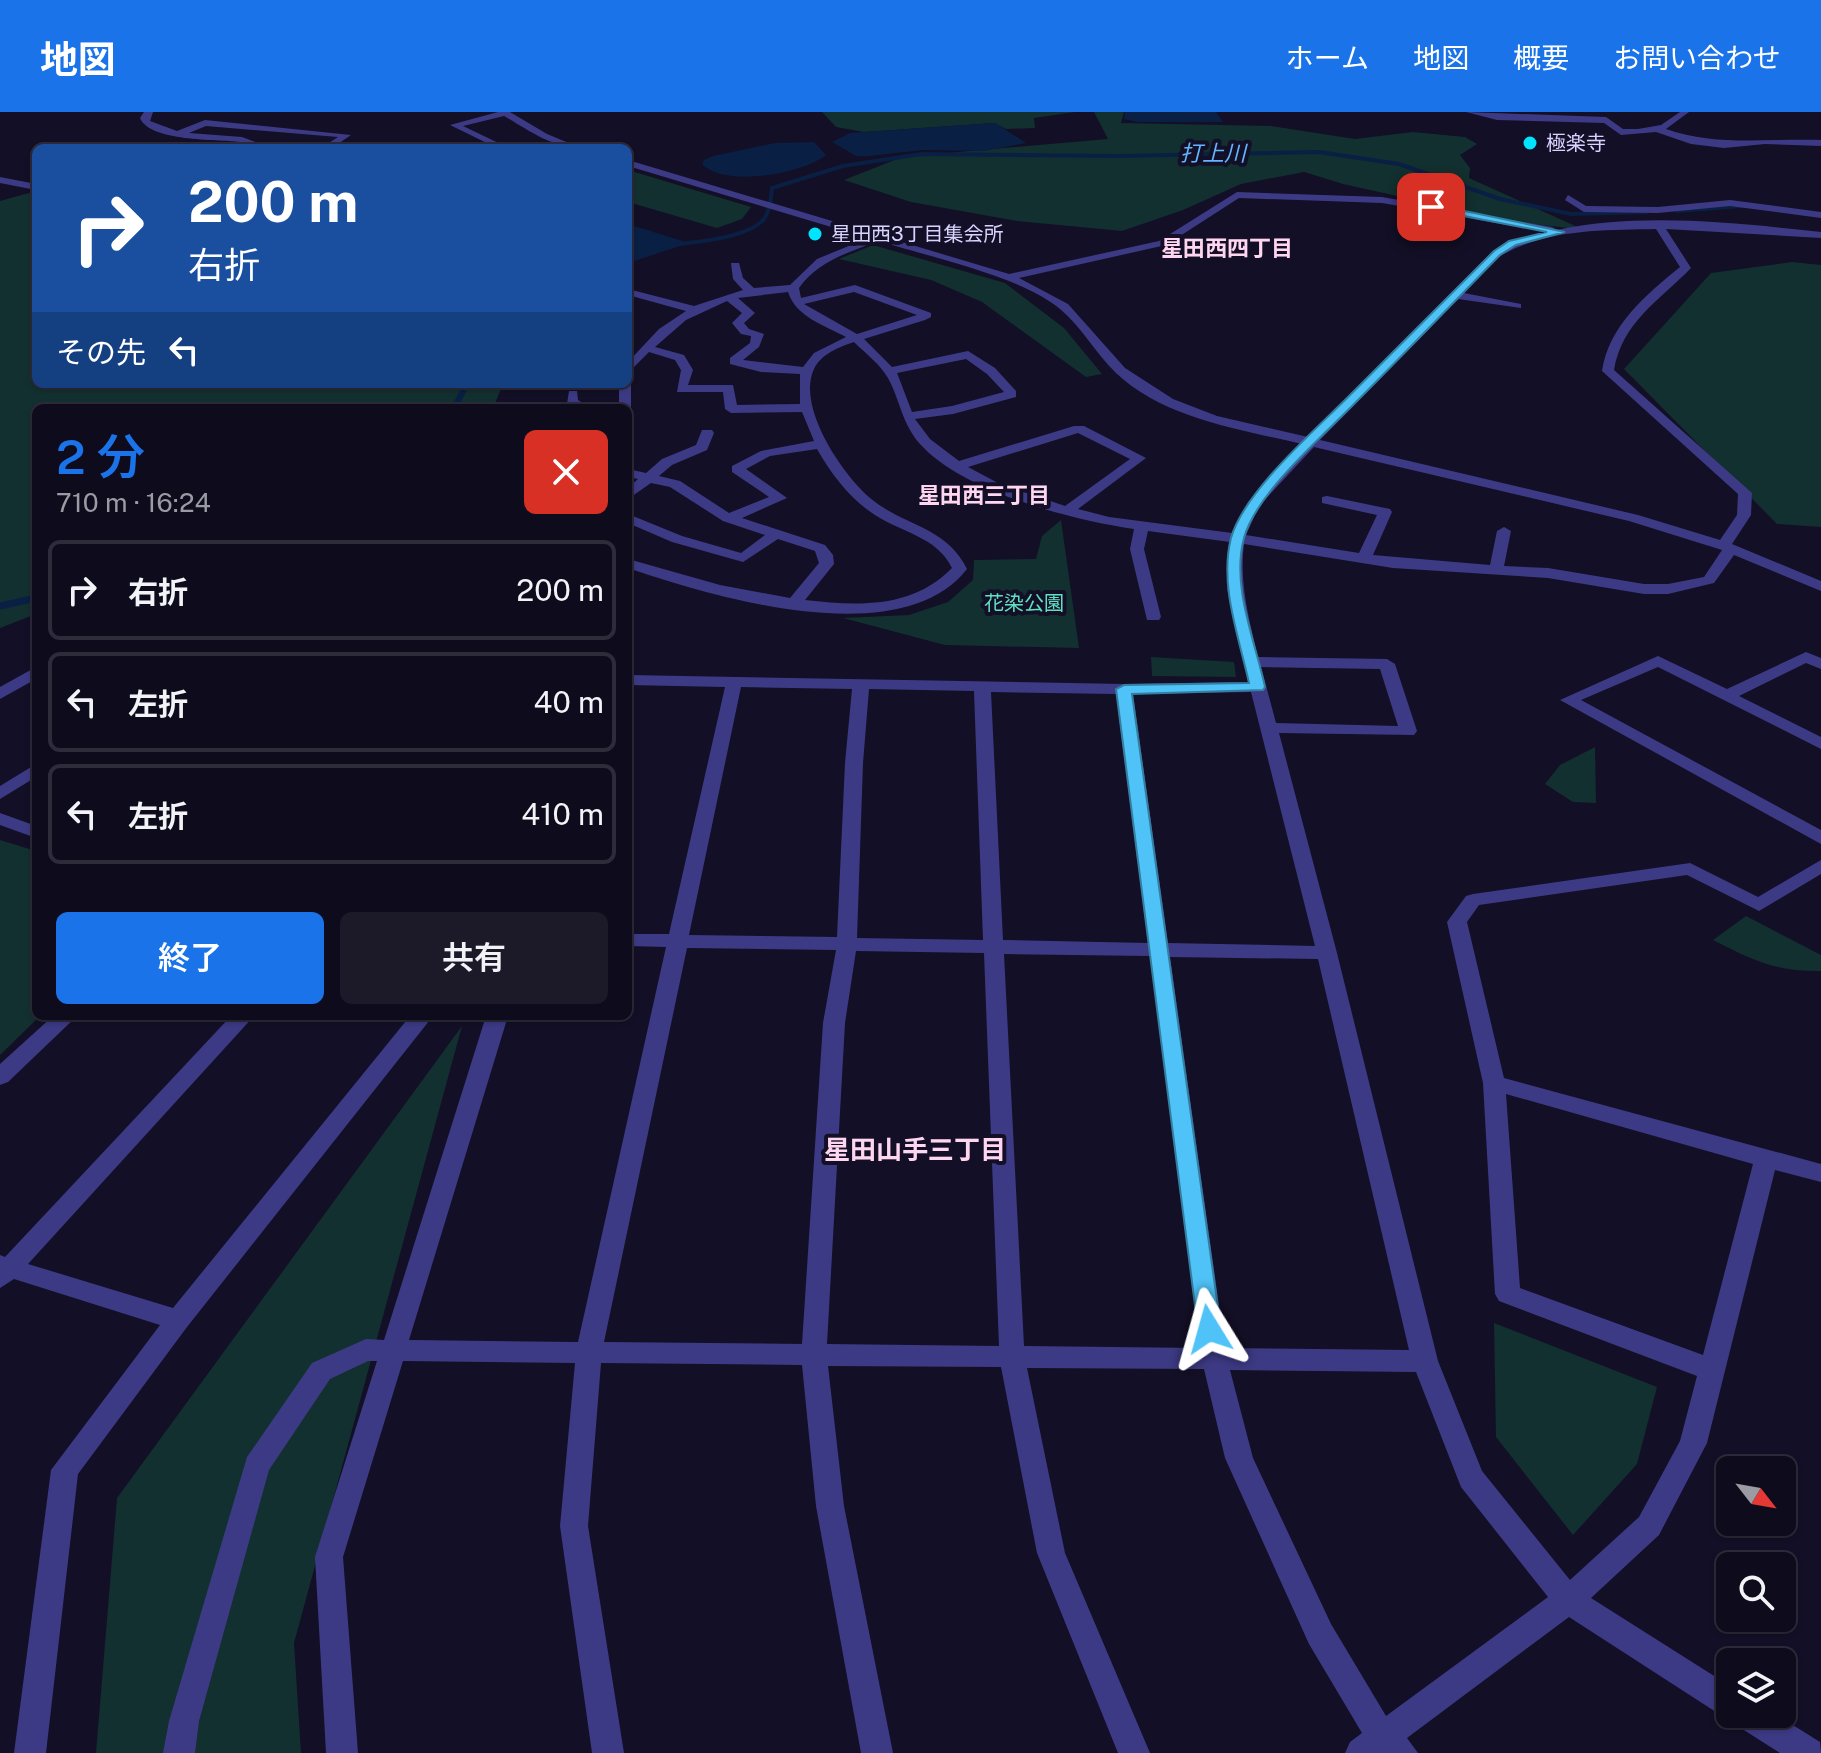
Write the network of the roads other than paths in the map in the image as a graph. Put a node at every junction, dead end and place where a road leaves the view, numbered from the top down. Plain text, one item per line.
1 (149, 112) edge
2 (505, 112) edge
3 (1470, 112) edge
4 (1685, 112) edge
5 (1657, 129) junction
6 (1797, 130) dead end
7 (177, 134) junction
8 (1765, 141) junction
9 (1821, 143) edge
10 (231, 144) edge
11 (255, 144) edge
12 (332, 144) edge
13 (495, 144) edge
14 (565, 144) edge
15 (632, 164) edge
16 (0, 180) edge
17 (32, 186) edge
18 (1568, 198) dead end
19 (1821, 215) edge
20 (1660, 227) junction
21 (1561, 232) junction
22 (1821, 235) edge
23 (881, 237) junction
24 (735, 265) dead end
25 (1009, 277) junction
26 (751, 292) junction
27 (632, 293) edge
28 (795, 295) junction
29 (1455, 295) junction
30 (730, 297) junction
31 (1517, 306) dead end
32 (693, 309) junction
33 (855, 337) junction
34 (639, 351) edge
35 (805, 371) junction
36 (889, 371) junction
37 (573, 394) dead end
38 (577, 404) edge
39 (806, 408) junction
40 (907, 416) junction
41 (707, 433) dead end
42 (822, 444) junction
43 (1309, 444) junction
44 (957, 466) junction
45 (632, 474) edge
46 (650, 477) junction
47 (632, 492) edge
48 (1327, 500) dead end
49 (1067, 511) junction
50 (728, 518) junction
51 (632, 520) edge
52 (1142, 526) junction
53 (1504, 531) dead end
54 (777, 533) junction
55 (1238, 537) junction
56 (1727, 546) junction
57 (1364, 558) junction
58 (632, 564) edge
59 (1496, 570) junction
60 (1821, 586) edge
61 (795, 602) junction
62 (1153, 617) dead end
63 (1252, 662) junction
64 (1821, 664) edge
65 (32, 674) edge
66 (0, 676) edge
67 (632, 680) edge
68 (19, 682) junction
69 (734, 682) junction
70 (861, 684) junction
71 (982, 687) junction
72 (1258, 687) junction
73 (1124, 689) junction
74 (0, 694) edge
75 (1726, 696) junction
76 (1268, 728) junction
77 (1821, 744) edge
78 (32, 772) edge
79 (0, 794) edge
80 (0, 819) edge
81 (32, 831) edge
82 (1821, 838) edge
83 (1821, 866) edge
84 (632, 940) edge
85 (678, 941) junction
86 (847, 944) junction
87 (994, 946) junction
88 (1160, 949) junction
89 (1327, 953) junction
90 (62, 1020) edge
91 (239, 1020) edge
92 (419, 1020) edge
93 (496, 1020) edge
94 (0, 1077) edge
95 (1494, 1083) junction
96 (1766, 1159) junction
97 (1821, 1173) edge
98 (3, 1270) edge
99 (178, 1320) junction
100 (393, 1348) junction
101 (589, 1351) junction
102 (814, 1354) junction
103 (1012, 1357) junction
104 (1214, 1359) junction
105 (1425, 1361) junction
106 (1712, 1370) junction
107 (1568, 1600) junction
108 (1716, 1694) edge
109 (1769, 1728) edge
110 (1381, 1737) junction
111 (30, 1753) edge
112 (179, 1753) edge
113 (342, 1753) edge
114 (608, 1753) edge
115 (877, 1753) edge
116 (1134, 1753) edge
117 (1361, 1753) edge
118 (1402, 1753) edge
119 (1809, 1753) edge

1 - 7 street
2 - 13 street
2 - 14 street
3 - 5 street
4 - 5 street
5 - 8 street
6 - 8 street
7 - 10 street
7 - 12 street
8 - 9 street
10 - 11 street
15 - 23 street
16 - 17 street
18 - 19 street
20 - 21 street
20 - 22 street
20 - 56 street
21 - 25 street
21 - 29 street
23 - 25 street
23 - 28 street
24 - 26 street
25 - 43 street
26 - 28 street
26 - 30 street
27 - 32 street
28 - 33 street
28 - 33 street
29 - 31 street
29 - 43 street
30 - 32 street
30 - 35 street
32 - 34 street
33 - 35 street
33 - 36 street
34 - 39 street
35 - 39 street
36 - 40 street
36 - 40 street
37 - 38 street
39 - 42 street
40 - 44 street
41 - 46 street
42 - 50 street
42 - 61 street
43 - 55 street
43 - 56 street
44 - 49 street
44 - 49 street
45 - 46 street
46 - 47 street
46 - 50 street
48 - 57 street
49 - 52 street
50 - 54 street
51 - 54 street
52 - 55 street
52 - 62 street
53 - 59 street
54 - 61 street
55 - 57 street
55 - 63 street
56 - 59 street
56 - 60 street
57 - 59 street
58 - 61 street
63 - 72 street
63 - 76 street
64 - 75 street
65 - 68 street
66 - 68 street
67 - 69 street
68 - 74 street
69 - 70 street
69 - 85 street
70 - 71 street
70 - 86 street
71 - 73 street
71 - 87 street
72 - 73 street
72 - 76 street
73 - 88 street
75 - 77 street
75 - 82 street
76 - 89 street
78 - 79 street
80 - 81 street
83 - 95 street
84 - 85 street
85 - 86 street
85 - 101 street
86 - 87 street
86 - 102 street
87 - 88 street
87 - 103 street
88 - 89 street
88 - 104 street
89 - 105 street
90 - 94 street
91 - 98 street
92 - 99 street
93 - 100 street
95 - 96 street
95 - 106 street
96 - 97 street
96 - 106 street
98 - 99 street
99 - 111 street
100 - 101 street
100 - 112 street
100 - 113 street
101 - 102 street
101 - 114 street
102 - 103 street
102 - 115 street
103 - 104 street
103 - 116 street
104 - 105 street
104 - 110 street
105 - 107 street
106 - 107 street
107 - 108 street
107 - 110 street
109 - 119 street
110 - 117 street
110 - 118 street

